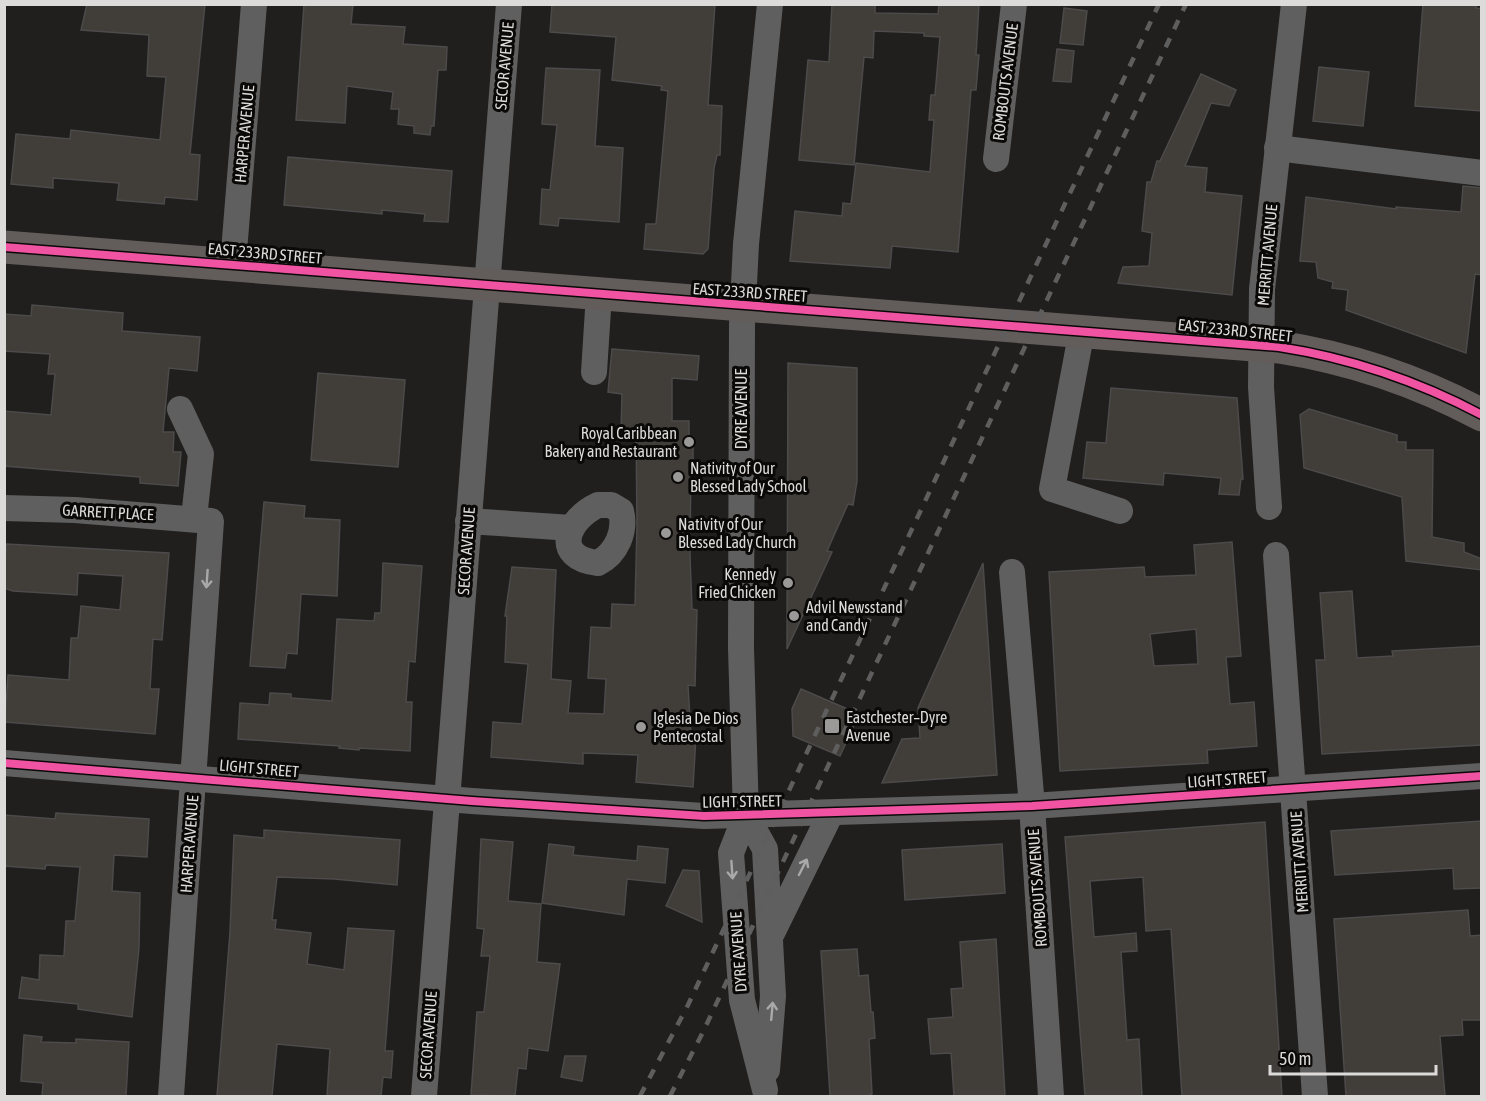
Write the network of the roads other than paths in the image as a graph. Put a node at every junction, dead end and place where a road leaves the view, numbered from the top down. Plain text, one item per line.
1 (254, 4) edge
2 (509, 4) edge
3 (770, 4) edge
4 (1014, 4) edge
5 (1294, 4) edge
6 (1278, 148) junction
7 (996, 159) dead end
8 (1482, 173) edge
9 (4, 247) edge
10 (233, 264) junction
11 (486, 284) junction
12 (599, 294) junction
13 (743, 305) junction
14 (1082, 330) junction
15 (1261, 345) junction
16 (594, 372) dead end
17 (180, 410) dead end
18 (1482, 415) edge
19 (1269, 507) dead end
20 (4, 508) edge
21 (1120, 511) dead end
22 (202, 520) junction
23 (468, 521) junction
24 (572, 528) dead end
25 (1276, 555) dead end
26 (1012, 572) dead end
27 (4, 763) edge
28 (1482, 776) edge
29 (193, 777) junction
30 (1295, 787) junction
31 (446, 797) junction
32 (1032, 806) junction
33 (831, 813) junction
34 (746, 815) junction
35 (769, 939) junction
36 (765, 1093) edge
37 (171, 1096) edge
38 (424, 1096) edge
39 (1051, 1096) edge
40 (1315, 1096) edge

1 - 10 street, HARPER AVENUE
2 - 11 street, SECOR AVENUE
3 - 13 street, DYRE AVENUE
4 - 7 street, ROMBOUTS AVENUE
5 - 6 street, MERRITT AVENUE
6 - 8 street
6 - 15 street, MERRITT AVENUE
9 - 10 main road, EAST 233RD STREET
10 - 11 main road, EAST 233RD STREET
11 - 12 main road, EAST 233RD STREET
11 - 23 street, SECOR AVENUE
12 - 13 main road, EAST 233RD STREET
12 - 16 street
13 - 14 main road, EAST 233RD STREET
13 - 34 street, DYRE AVENUE
14 - 15 main road, EAST 233RD STREET
14 - 21 street
15 - 18 main road, EAST 233RD STREET
15 - 19 street, MERRITT AVENUE
17 - 22 street, HARPER AVENUE
20 - 22 street, GARRETT PLACE
22 -> 29 street, HARPER AVENUE
23 - 24 street
23 - 31 street, SECOR AVENUE
25 - 30 street, MERRITT AVENUE
26 - 32 street, ROMBOUTS AVENUE
27 - 29 street, LIGHT STREET
28 - 30 street, LIGHT STREET
29 - 31 street, LIGHT STREET
29 - 37 street, HARPER AVENUE
30 - 32 street, LIGHT STREET
30 - 40 street, MERRITT AVENUE
31 - 34 street, LIGHT STREET
31 - 38 street, SECOR AVENUE
32 - 33 street, LIGHT STREET
32 - 39 street, ROMBOUTS AVENUE
33 - 34 street, LIGHT STREET
35 -> 33 street
34 - 35 street, DYRE AVENUE
34 -> 36 street, DYRE AVENUE
36 -> 35 street, DYRE AVENUE

